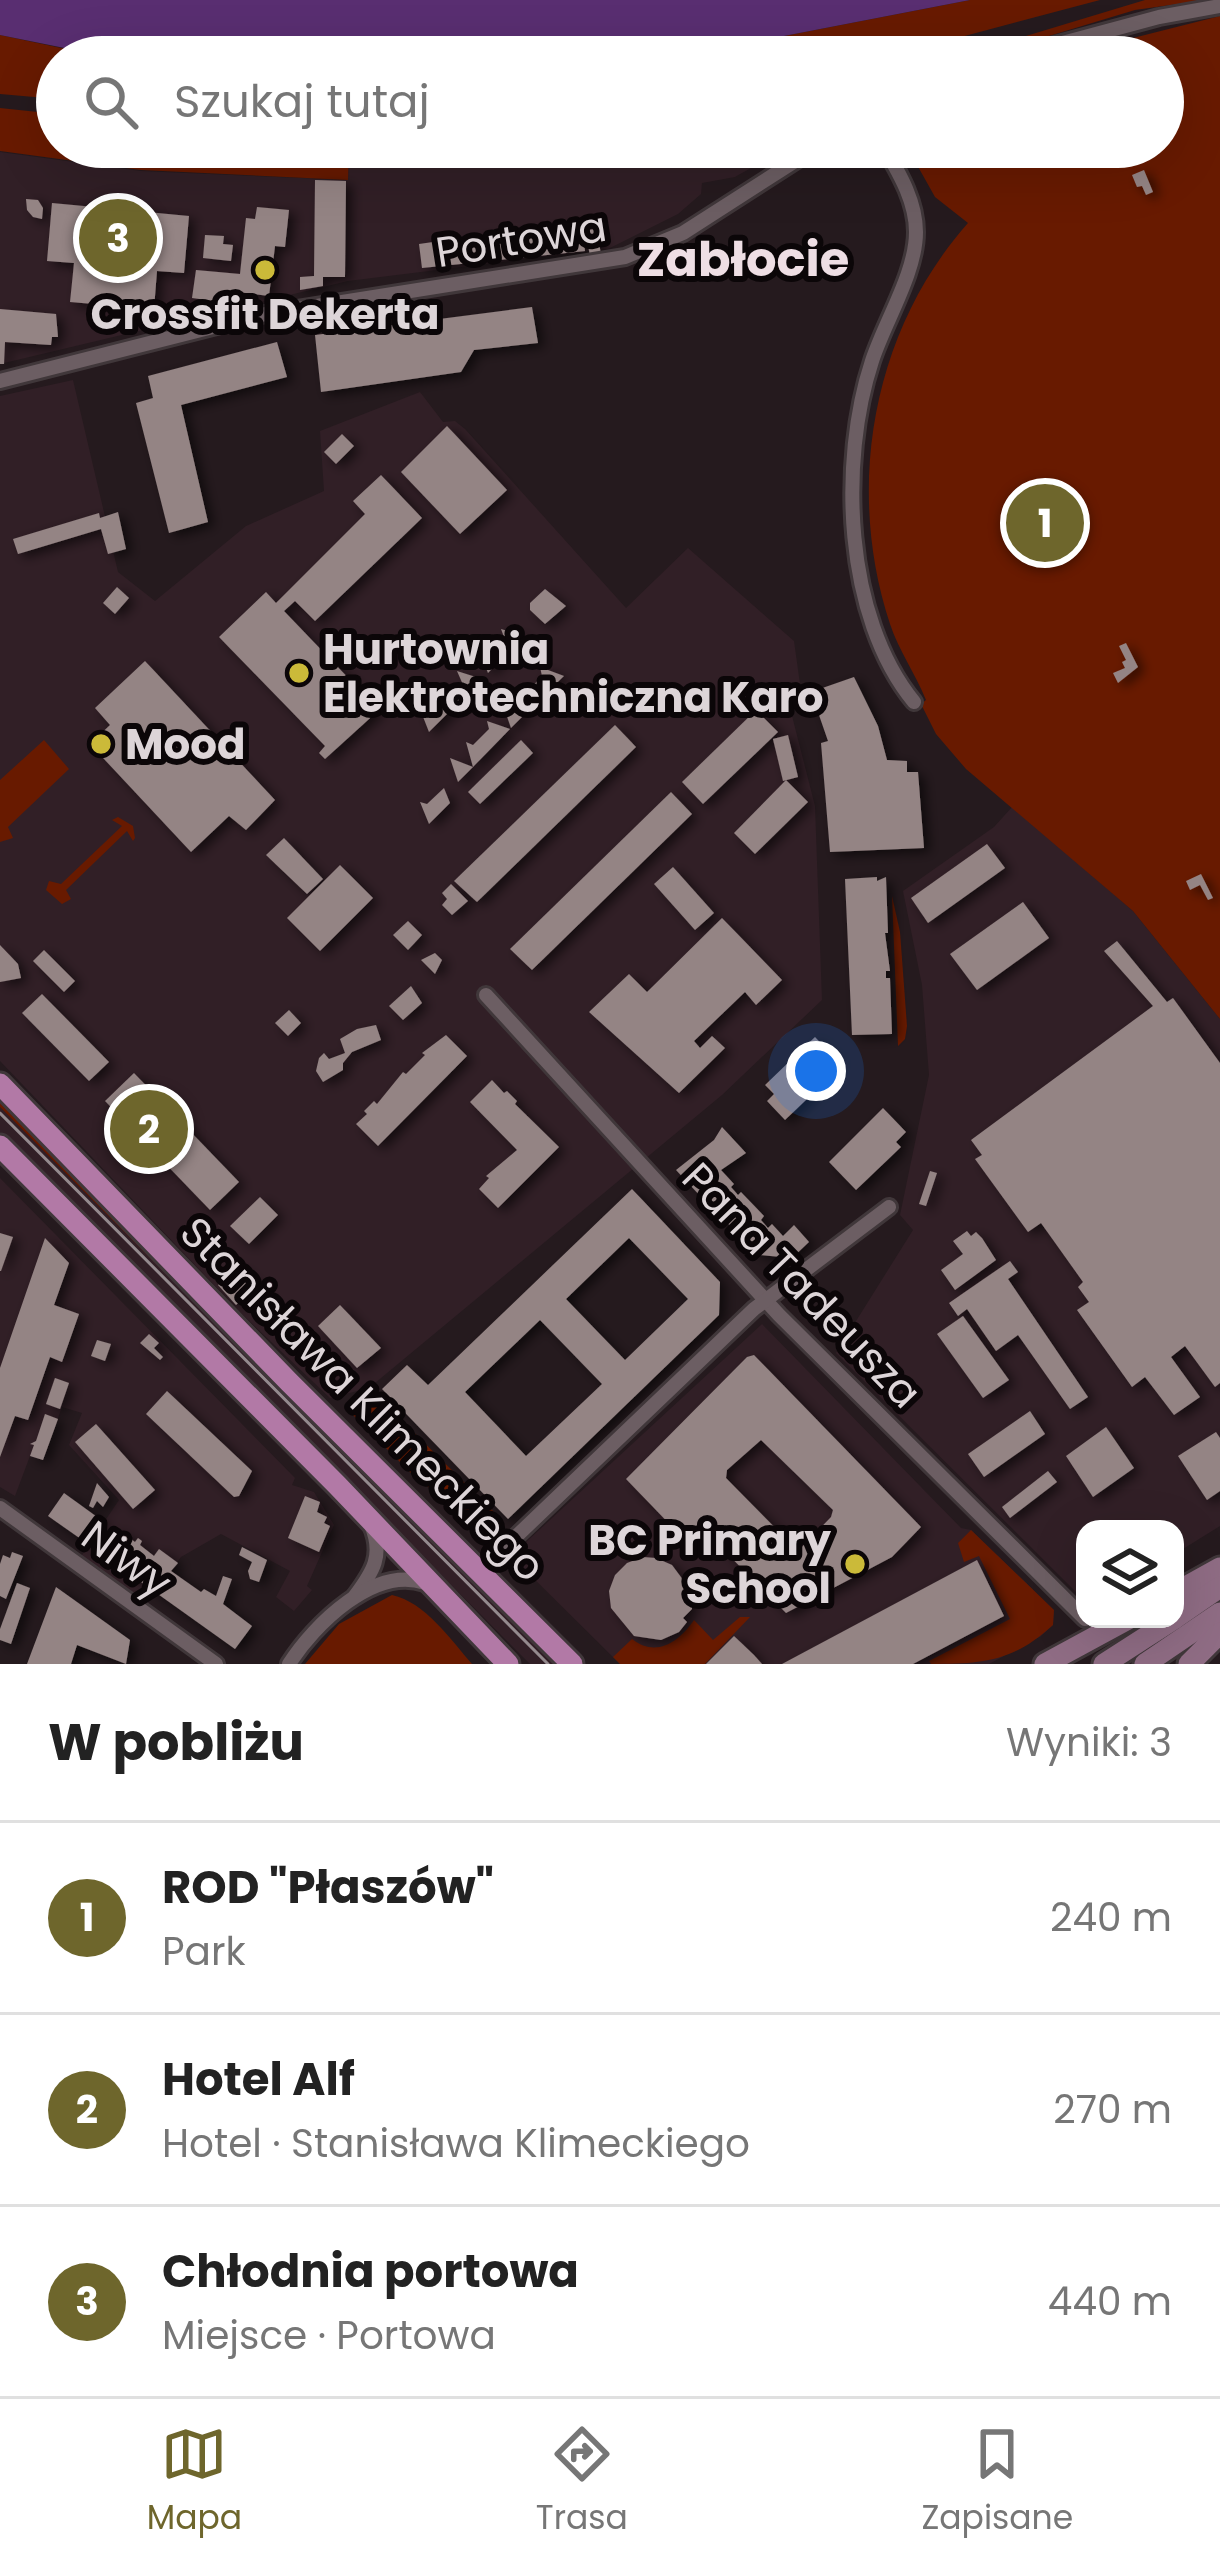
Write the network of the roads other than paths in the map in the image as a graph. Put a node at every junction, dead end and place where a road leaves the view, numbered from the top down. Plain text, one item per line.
1 (1220, 6) edge
2 (1088, 36) edge
3 (784, 168) edge
4 (894, 168) edge
5 (0, 381) edge
6 (914, 702) dead end
7 (485, 995) dead end
8 (0, 1084) edge
9 (0, 1146) edge
10 (889, 1207) dead end
11 (765, 1300) junction
12 (0, 1508) edge
13 (368, 1518) junction
14 (1220, 1568) edge
15 (479, 1572) junction
16 (1220, 1587) edge
17 (1184, 1589) edge
18 (440, 1592) junction
19 (355, 1596) junction
20 (1076, 1610) edge
21 (1184, 1612) edge
22 (1220, 1613) edge
23 (1078, 1628) edge
24 (1111, 1628) edge
25 (1167, 1628) edge
26 (1220, 1634) edge
27 (1143, 1657) edge
28 (1053, 1660) edge
29 (216, 1664) edge
30 (289, 1664) edge
31 (508, 1664) edge
32 (572, 1664) edge
33 (1104, 1664) edge
34 (1189, 1664) edge

1 - 2 street
3 - 5 street, Portowa
4 - 6 street
7 - 11 street, Pana Tadeusza
8 - 15 main road, Stanisława Klimeckiego
9 - 13 main road, Stanisława Klimeckiego
10 - 11 street
11 - 15 street
11 - 20 street, Pana Tadeusza
12 - 29 street, Niwy
13 - 18 main road, Stanisława Klimeckiego
13 - 19 street
14 - 17 main road
15 - 32 main road, Stanisława Klimeckiego
16 - 21 main road
18 - 19 street
18 - 31 main road, Stanisława Klimeckiego
19 - 30 street
22 - 27 main road
23 - 28 street
24 - 28 main road
25 - 27 main road
26 - 34 main road
27 - 33 main road

